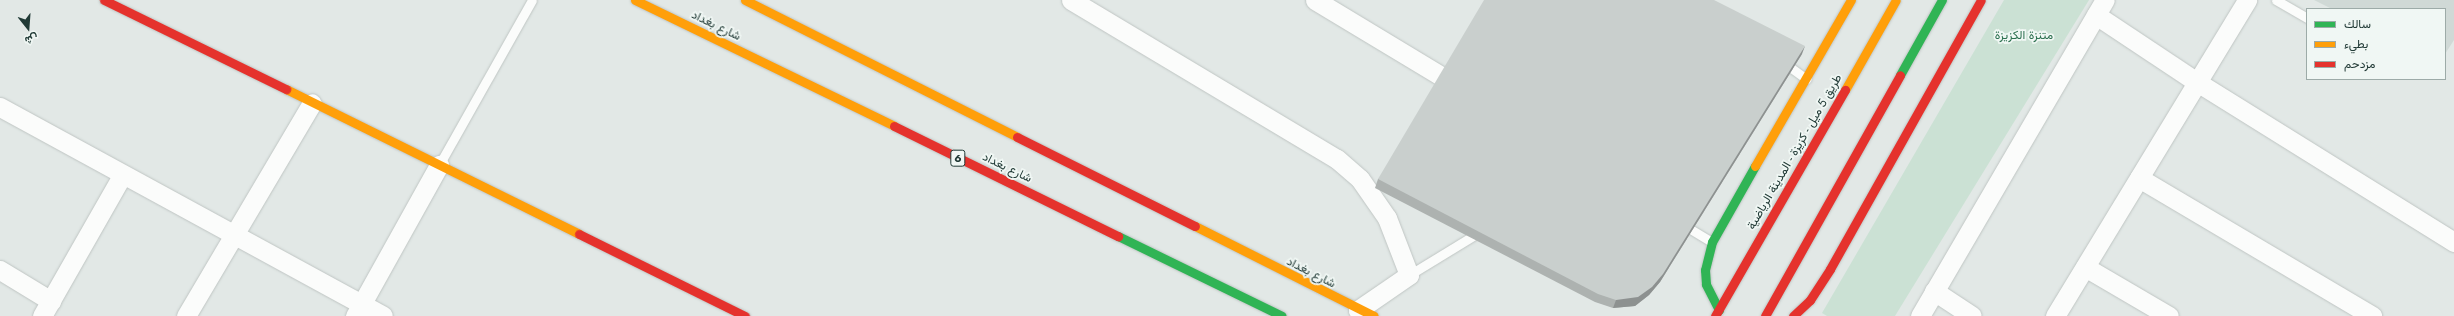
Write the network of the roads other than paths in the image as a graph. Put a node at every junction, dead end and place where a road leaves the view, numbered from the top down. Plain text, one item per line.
1 (104, 0) edge
2 (532, 0) edge
3 (635, 0) edge
4 (745, 0) edge
5 (1071, 0) edge
6 (1315, 0) edge
7 (1851, 0) edge
8 (1896, 0) edge
9 (1942, 0) edge
10 (1981, 0) edge
11 (2247, 0) edge
12 (2276, 0) edge
13 (2100, 8) edge
14 (2306, 17) edge
15 (1775, 57) edge
16 (1788, 66) junction
17 (1775, 73) edge
18 (1441, 76) edge
19 (1806, 79) junction
20 (2197, 82) junction
21 (312, 102) junction
22 (0, 107) edge
23 (439, 165) junction
24 (123, 174) junction
25 (2139, 178) junction
26 (1674, 220) edge
27 (1492, 224) edge
28 (234, 235) junction
29 (1712, 242) junction
30 (2454, 242) edge
31 (2085, 267) junction
32 (0, 270) edge
33 (1409, 275) junction
34 (1934, 291) junction
35 (47, 308) edge
36 (358, 310) edge
37 (1366, 313) edge
38 (1717, 313) edge
39 (186, 316) edge
40 (383, 316) edge
41 (745, 316) edge
42 (1282, 316) edge
43 (1765, 316) edge
44 (1793, 316) edge
45 (1920, 316) edge
46 (1972, 316) edge
47 (2055, 316) edge
48 (2169, 316) edge
49 (2372, 316) edge

1 - 21 main road
2 - 23 lane
3 - 42 main road, شارع بغداد / 6
4 - 37 main road, شارع بغداد
5 - 33 street
6 - 18 street
7 - 19 main road
8 - 38 main road, طريق 5 ميل - كزيزة - المدينة الرياضية
9 - 43 main road
10 - 44 main road
11 - 20 street
12 - 14 lane
13 - 20 street
13 - 34 street
15 - 16 lane
16 - 17 lane
16 - 19 lane
19 - 29 main road
20 - 25 street
20 - 30 street
21 - 23 main road
21 - 28 street
22 - 24 street
23 - 36 street
23 - 41 main road
24 - 28 street
24 - 35 street
25 - 31 street
25 - 49 street
26 - 29 lane
27 - 33 lane
28 - 36 street
28 - 39 street
29 - 38 main road
31 - 47 street
31 - 48 street
32 - 35 street
33 - 37 street
34 - 45 street
34 - 46 street
36 - 40 street

